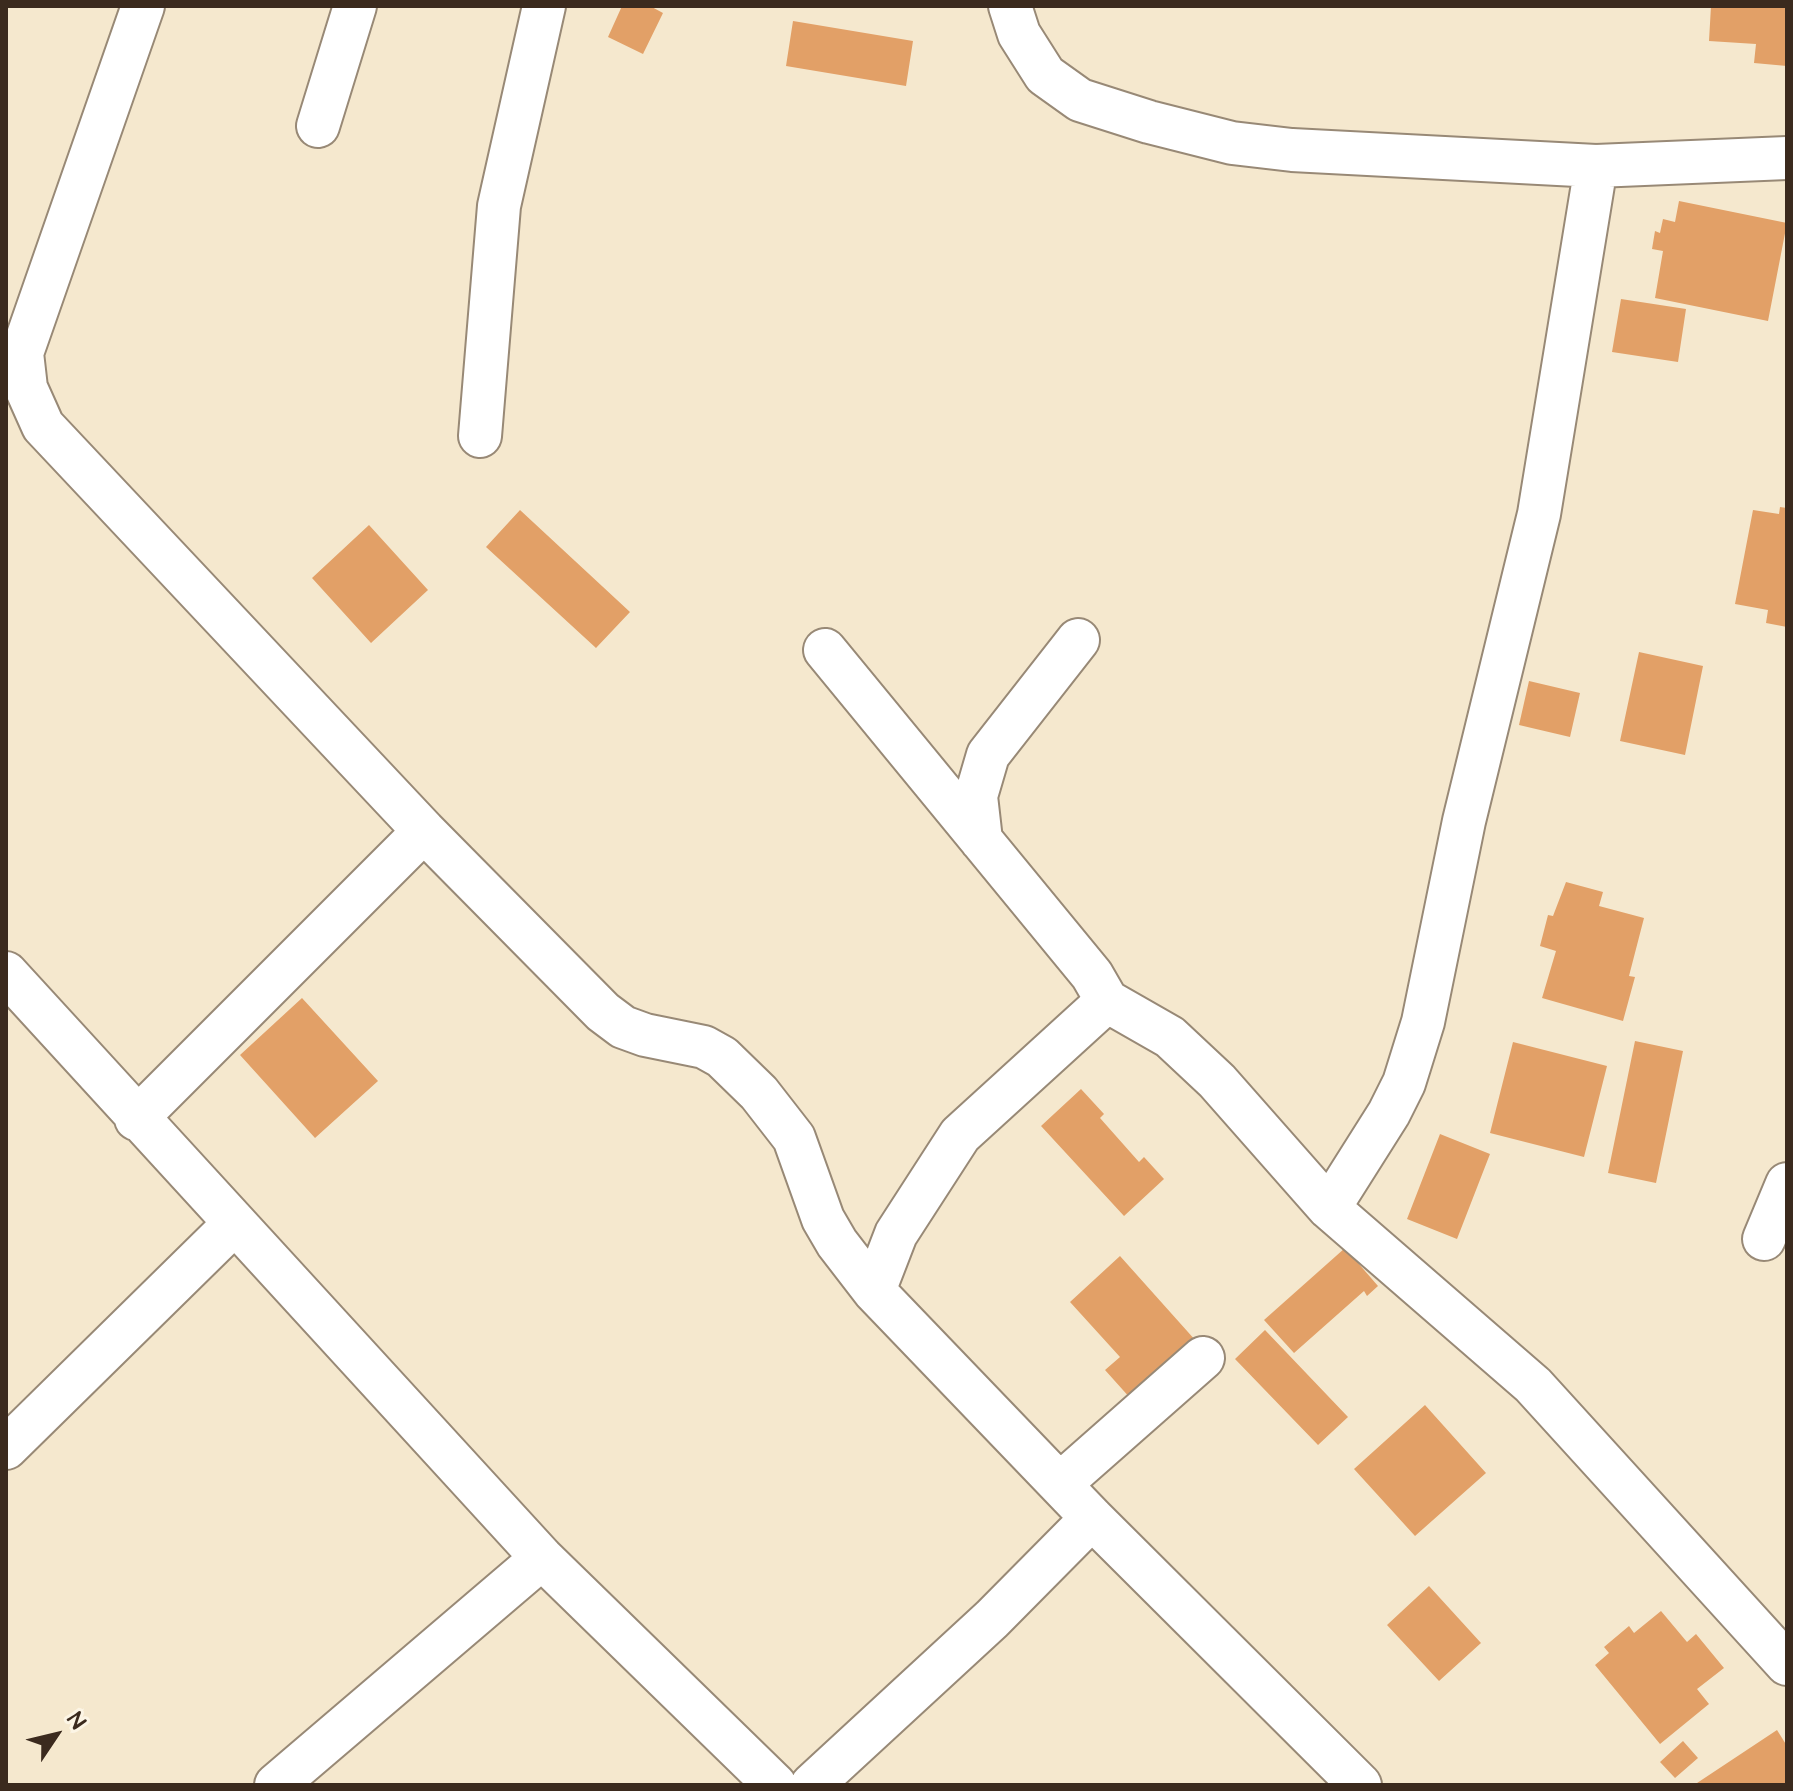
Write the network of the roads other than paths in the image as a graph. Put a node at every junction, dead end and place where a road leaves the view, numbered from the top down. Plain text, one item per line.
1 (143, 6) edge
2 (355, 6) edge
3 (544, 6) edge
4 (1010, 6) edge
5 (318, 126) dead end
6 (1787, 158) edge
7 (1596, 166) junction
8 (480, 436) dead end
9 (1078, 640) dead end
10 (825, 650) dead end
11 (424, 831) junction
12 (981, 840) junction
13 (6, 973) edge
14 (1107, 1001) junction
15 (136, 1119) junction
16 (1787, 1184) edge
17 (1329, 1208) junction
18 (234, 1224) junction
19 (1764, 1239) dead end
20 (874, 1291) junction
21 (1203, 1358) dead end
22 (6, 1448) edge
23 (1060, 1484) junction
24 (1092, 1518) junction
25 (542, 1558) junction
26 (1787, 1664) edge
27 (276, 1785) edge
28 (775, 1785) edge
29 (812, 1785) edge
30 (1360, 1785) edge

1 - 11 street
2 - 5 street
3 - 8 street
4 - 7 street
6 - 7 street
7 - 17 street
9 - 12 street
10 - 12 street
11 - 15 street
11 - 20 street
12 - 14 street
13 - 15 street
14 - 17 street
14 - 20 street
15 - 18 street
16 - 19 street
17 - 26 street
18 - 22 street
18 - 25 street
20 - 23 street
21 - 23 street
23 - 24 street
24 - 29 street
24 - 30 street
25 - 27 street
25 - 28 street

